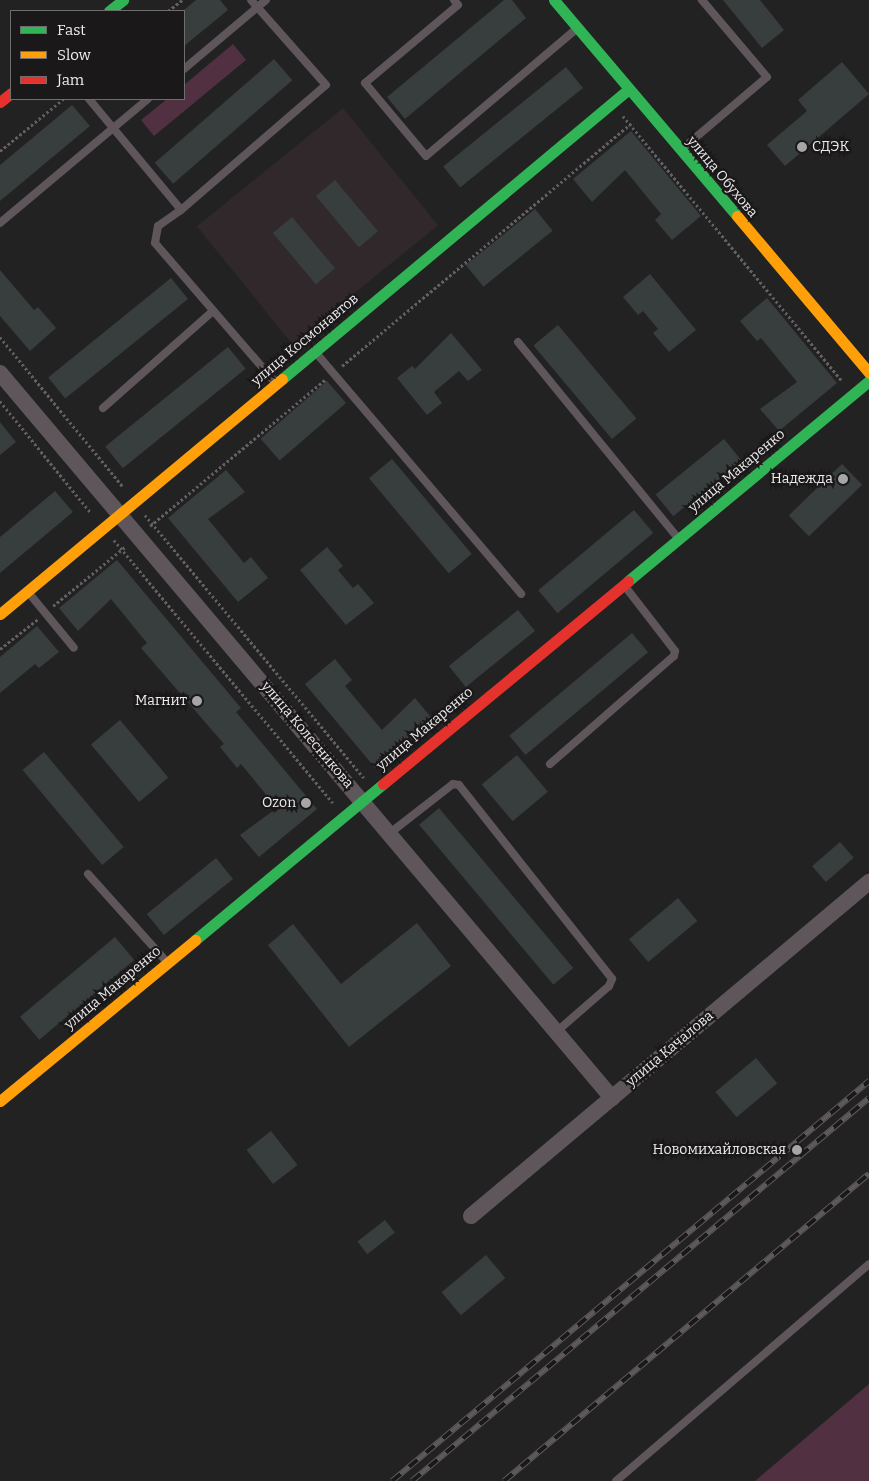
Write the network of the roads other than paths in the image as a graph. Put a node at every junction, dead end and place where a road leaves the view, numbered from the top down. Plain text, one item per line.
1 (123, 0) edge
2 (251, 0) edge
3 (266, 0) edge
4 (454, 0) edge
5 (554, 0) edge
6 (702, 0) edge
7 (257, 7) junction
8 (110, 10) edge
9 (578, 28) junction
10 (185, 68) edge
11 (629, 90) junction
12 (10, 94) edge
13 (90, 100) edge
14 (147, 100) edge
15 (0, 102) edge
16 (113, 128) junction
17 (680, 151) junction
18 (181, 210) junction
19 (0, 223) edge
20 (213, 311) junction
21 (518, 342) dead end
22 (315, 352) junction
23 (0, 373) edge
24 (869, 373) edge
25 (869, 381) edge
26 (276, 383) junction
27 (103, 408) dead end
28 (120, 514) junction
29 (678, 538) junction
30 (624, 584) junction
31 (27, 591) junction
32 (521, 594) dead end
33 (0, 614) edge
34 (74, 648) dead end
35 (550, 764) dead end
36 (369, 795) junction
37 (390, 833) junction
38 (88, 874) dead end
39 (869, 882) edge
40 (167, 962) junction
41 (556, 1032) junction
42 (612, 1098) junction
43 (0, 1101) edge
44 (471, 1216) dead end
45 (869, 1264) edge
46 (616, 1481) edge

1 - 8 main road
2 - 7 lane
3 - 7 lane
4 - 9 lane
5 - 9 main road, улица Обухова
6 - 17 lane
7 - 10 lane
7 - 18 lane
9 - 11 main road, улица Обухова
11 - 17 main road, улица Обухова
11 - 22 main road, улица Космонавтов
12 - 15 main road
13 - 16 lane
14 - 16 lane
16 - 18 lane
16 - 19 lane
17 - 24 main road, улица Обухова
18 - 20 lane
20 - 26 lane
20 - 27 lane
21 - 29 lane
22 - 26 main road, улица Космонавтов
22 - 32 lane
23 - 28 street, улица Колесникова
25 - 29 main road, улица Макаренко
26 - 28 main road, улица Космонавтов
28 - 31 main road, улица Космонавтов
28 - 36 street, улица Колесникова
29 - 30 main road, улица Макаренко
30 - 35 lane
30 - 36 main road, улица Макаренко
31 - 33 main road, улица Космонавтов
31 - 34 lane
36 - 37 street, улица Колесникова
36 - 40 main road, улица Макаренко
37 - 41 street, улица Колесникова
37 - 41 lane
38 - 40 lane
39 - 42 street, улица Качалова
40 - 43 main road, улица Макаренко
41 - 42 street, улица Колесникова
42 - 44 street, улица Качалова
45 - 46 lane

